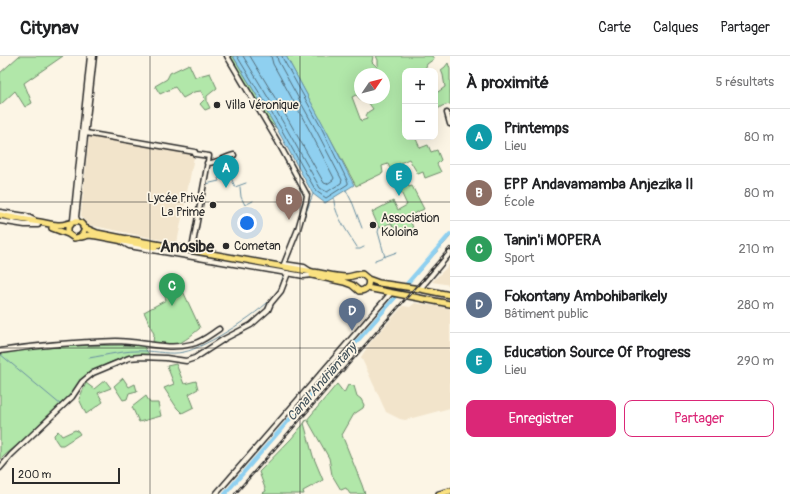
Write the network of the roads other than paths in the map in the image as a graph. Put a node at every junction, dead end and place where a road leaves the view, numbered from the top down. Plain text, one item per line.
1 (90, 56) edge
2 (94, 56) edge
3 (227, 56) edge
4 (447, 113) dead end
5 (450, 124) edge
6 (86, 133) junction
7 (234, 155) dead end
8 (207, 163) junction
9 (0, 212) edge
10 (0, 218) edge
11 (78, 222) junction
12 (38, 223) junction
13 (71, 223) junction
14 (83, 227) junction
15 (68, 234) junction
16 (81, 237) junction
17 (192, 249) dead end
18 (450, 253) edge
19 (285, 269) junction
20 (312, 274) junction
21 (354, 277) junction
22 (368, 279) junction
23 (352, 285) junction
24 (367, 288) junction
25 (420, 289) junction
26 (391, 292) junction
27 (450, 295) edge
28 (450, 304) edge
29 (219, 329) dead end
30 (0, 351) edge
31 (0, 468) edge
32 (450, 491) edge
33 (216, 494) edge
34 (439, 494) edge

1 - 13 street
2 - 6 street
3 - 19 street
4 - 5 street
6 - 8 street
6 - 11 street
7 - 8 street
8 - 17 street
9 - 12 street
10 - 12 main road
11 - 13 main road
11 - 14 main road
12 - 13 main road
12 - 15 main road
13 - 15 main road
14 - 16 main road
14 - 19 main road
15 - 16 main road
16 - 19 main road
18 - 25 street
19 - 20 main road
19 - 31 street
20 - 21 main road
20 - 23 main road
21 - 22 main road
21 - 23 main road
22 - 24 main road
22 - 25 main road
23 - 24 main road
24 - 26 main road
25 - 27 main road
26 - 28 main road
26 - 33 street
29 - 30 street
32 - 34 main road

